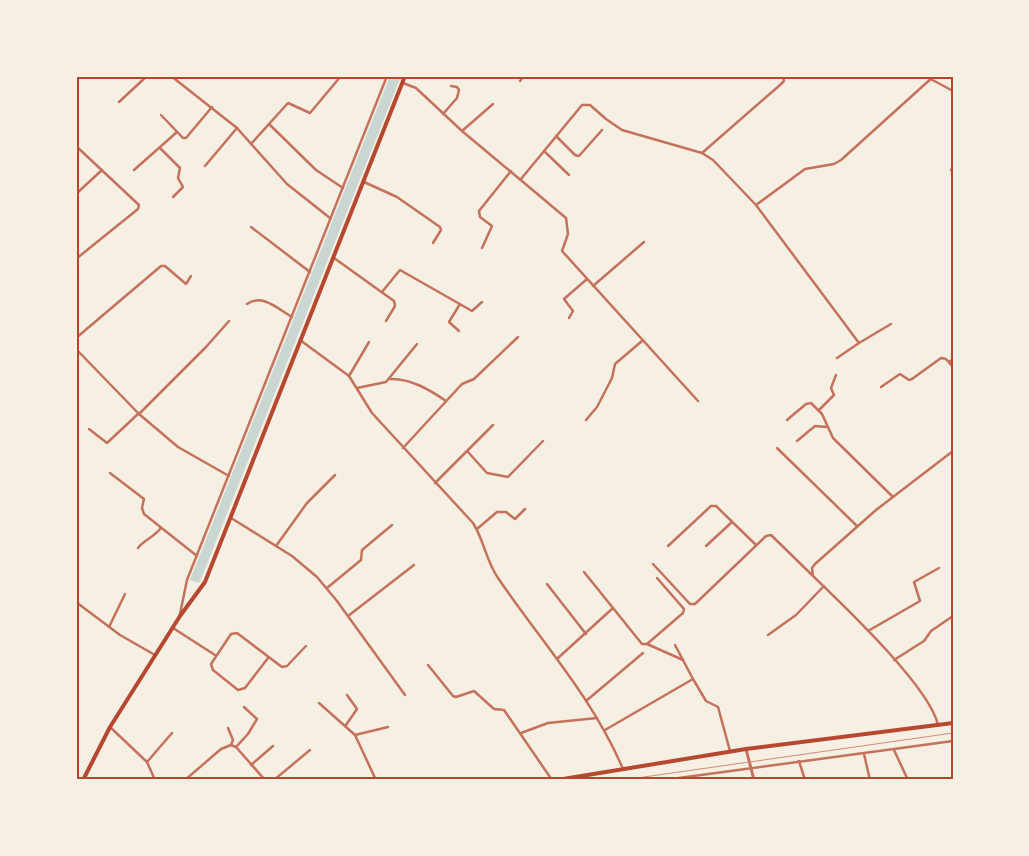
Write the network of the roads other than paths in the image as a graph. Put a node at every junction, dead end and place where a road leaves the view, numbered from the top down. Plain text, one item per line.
1 (81, 76) edge
2 (147, 76) edge
3 (171, 76) edge
4 (341, 76) edge
5 (386, 76) edge
6 (406, 76) edge
7 (524, 76) edge
8 (783, 76) edge
9 (925, 76) edge
10 (933, 78) edge
11 (76, 80) edge
12 (520, 81) dead end
13 (403, 83) junction
14 (451, 86) dead end
15 (953, 90) edge
16 (119, 102) dead end
17 (493, 104) dead end
18 (212, 107) junction
19 (444, 114) junction
20 (161, 115) dead end
21 (269, 124) junction
22 (237, 128) junction
23 (602, 130) dead end
24 (462, 131) junction
25 (176, 132) junction
26 (556, 136) junction
27 (252, 144) junction
28 (76, 146) edge
29 (160, 148) junction
30 (544, 150) junction
31 (702, 154) junction
32 (205, 166) dead end
33 (102, 170) junction
34 (134, 170) dead end
35 (511, 171) junction
36 (569, 175) dead end
37 (521, 179) junction
38 (364, 182) junction
39 (343, 188) junction
40 (76, 194) edge
41 (173, 197) dead end
42 (756, 205) junction
43 (330, 218) junction
44 (251, 227) dead end
45 (644, 242) dead end
46 (433, 243) dead end
47 (482, 248) dead end
48 (334, 258) junction
49 (76, 259) edge
50 (310, 272) junction
51 (192, 276) dead end
52 (586, 279) junction
53 (593, 286) junction
54 (382, 292) junction
55 (482, 302) dead end
56 (247, 304) dead end
57 (460, 304) junction
58 (292, 317) junction
59 (569, 318) dead end
60 (229, 321) dead end
61 (386, 321) dead end
62 (890, 324) dead end
63 (459, 331) dead end
64 (518, 337) dead end
65 (76, 338) edge
66 (300, 340) junction
67 (642, 341) junction
68 (369, 342) dead end
69 (859, 343) junction
70 (416, 344) dead end
71 (76, 350) edge
72 (837, 358) dead end
73 (953, 359) edge
74 (949, 362) junction
75 (953, 367) edge
76 (836, 375) dead end
77 (349, 376) junction
78 (390, 379) junction
79 (882, 387) dead end
80 (357, 388) junction
81 (446, 401) junction
82 (698, 401) dead end
83 (819, 410) junction
84 (139, 414) junction
85 (586, 420) dead end
86 (787, 420) dead end
87 (493, 425) dead end
88 (827, 427) junction
89 (89, 429) dead end
90 (543, 441) dead end
91 (797, 441) dead end
92 (403, 448) junction
93 (777, 448) dead end
94 (953, 451) edge
95 (468, 452) junction
96 (110, 473) dead end
97 (335, 475) dead end
98 (229, 476) junction
99 (435, 483) junction
100 (894, 497) junction
101 (526, 509) dead end
102 (231, 518) junction
103 (732, 522) junction
104 (392, 525) dead end
105 (857, 526) junction
106 (161, 528) junction
107 (477, 530) junction
108 (756, 544) junction
109 (276, 546) junction
110 (668, 546) dead end
111 (706, 546) dead end
112 (138, 548) dead end
113 (197, 556) junction
114 (653, 564) dead end
115 (414, 566) dead end
116 (939, 568) dead end
117 (584, 572) dead end
118 (813, 576) junction
119 (657, 578) dead end
120 (548, 584) dead end
121 (824, 586) junction
122 (327, 588) junction
123 (125, 594) dead end
124 (76, 602) edge
125 (613, 608) junction
126 (180, 616) junction
127 (348, 616) junction
128 (953, 616) edge
129 (109, 627) junction
130 (172, 628) junction
131 (868, 631) junction
132 (586, 634) junction
133 (768, 635) dead end
134 (647, 644) junction
135 (676, 645) dead end
136 (306, 646) dead end
137 (643, 653) dead end
138 (156, 655) junction
139 (215, 655) junction
140 (268, 658) junction
141 (558, 658) junction
142 (684, 660) junction
143 (894, 660) junction
144 (428, 665) dead end
145 (693, 679) junction
146 (347, 695) dead end
147 (405, 695) dead end
148 (586, 701) junction
149 (319, 703) dead end
150 (244, 707) dead end
151 (597, 718) junction
152 (953, 723) edge
153 (346, 725) junction
154 (938, 725) junction
155 (110, 727) junction
156 (388, 727) dead end
157 (228, 728) dead end
158 (605, 730) junction
159 (172, 733) dead end
160 (521, 733) junction
161 (355, 735) junction
162 (953, 741) edge
163 (231, 744) junction
164 (273, 746) dead end
165 (236, 747) junction
166 (746, 749) junction
167 (310, 750) dead end
168 (894, 750) junction
169 (730, 751) junction
170 (864, 754) junction
171 (798, 761) junction
172 (147, 762) junction
173 (251, 765) junction
174 (750, 768) junction
175 (623, 769) junction
176 (83, 780) edge
177 (155, 780) edge
178 (185, 780) edge
179 (264, 780) edge
180 (274, 780) edge
181 (376, 780) edge
182 (552, 780) edge
183 (557, 780) edge
184 (664, 780) edge
185 (754, 780) edge
186 (805, 780) edge
187 (870, 780) edge
188 (908, 780) edge

1 - 11 street
2 - 16 street
3 - 18 street
4 - 21 street
5 - 39 street
6 - 13 main road
7 - 12 street
8 - 31 street
9 - 10 street
10 - 15 street
10 - 42 street
13 - 19 street
13 - 38 main road
14 - 19 street
17 - 24 street
18 - 22 street
18 - 25 street
19 - 24 street
20 - 25 street
21 - 27 street
21 - 39 street
22 - 27 street
22 - 32 street
23 - 26 street
24 - 35 street
25 - 29 street
26 - 30 street
26 - 31 street
27 - 43 street
28 - 33 street
29 - 34 street
29 - 41 street
30 - 36 street
30 - 37 street
31 - 42 street
33 - 40 street
33 - 49 street
35 - 37 street
35 - 47 street
37 - 52 street
38 - 46 street
38 - 48 main road
39 - 43 street
42 - 69 street
43 - 50 street
44 - 50 street
45 - 53 street
48 - 54 street
48 - 66 main road
50 - 58 street
51 - 65 street
52 - 53 street
52 - 59 street
53 - 67 street
54 - 57 street
54 - 61 street
55 - 57 street
56 - 58 street
57 - 63 street
58 - 98 street
60 - 84 street
62 - 69 street
64 - 81 street
66 - 77 street
66 - 102 main road
67 - 82 street
67 - 85 street
68 - 77 street
69 - 72 street
70 - 78 street
71 - 84 street
73 - 74 street
74 - 75 street
74 - 79 street
76 - 83 street
77 - 80 street
78 - 80 street
78 - 81 street
80 - 92 street
81 - 92 street
83 - 86 street
83 - 88 street
84 - 89 street
84 - 98 street
87 - 95 street
88 - 91 street
88 - 100 street
90 - 95 street
92 - 99 street
93 - 105 street
94 - 100 street
95 - 99 street
96 - 106 street
97 - 109 street
98 - 113 street
99 - 107 street
100 - 105 street
101 - 107 street
102 - 109 street
102 - 126 main road
103 - 108 street
103 - 110 street
103 - 111 street
104 - 122 street
105 - 118 street
106 - 112 street
106 - 113 street
107 - 141 street
108 - 114 street
108 - 118 street
109 - 122 street
113 - 126 street
115 - 127 street
116 - 131 street
117 - 125 street
118 - 121 street
119 - 134 street
120 - 132 street
121 - 131 street
121 - 133 street
122 - 127 street
123 - 129 street
124 - 129 street
125 - 132 street
125 - 134 street
126 - 130 main road
127 - 147 street
128 - 143 street
129 - 138 street
130 - 138 main road
130 - 139 street
131 - 143 street
132 - 141 street
134 - 142 street
135 - 142 street
136 - 140 street
137 - 148 street
138 - 155 main road
139 - 140 street
139 - 140 street
141 - 148 street
142 - 145 street
143 - 154 street
144 - 160 street
145 - 158 street
145 - 169 street
146 - 153 street
148 - 151 street
149 - 153 street
150 - 165 street
151 - 158 street
151 - 160 street
152 - 154 main road
153 - 161 street
154 - 166 main road
155 - 172 street
155 - 176 main road
156 - 161 street
157 - 163 street
158 - 175 street
159 - 172 street
160 - 182 street
161 - 181 street
162 - 168 street
163 - 165 street
163 - 178 street
164 - 173 street
165 - 173 street
166 - 169 main road
166 - 174 street
167 - 180 street
168 - 170 street
168 - 188 street
169 - 175 main road
170 - 171 street
170 - 187 street
171 - 174 street
171 - 186 street
172 - 177 street
173 - 179 street
174 - 184 street
174 - 185 street
175 - 183 main road

